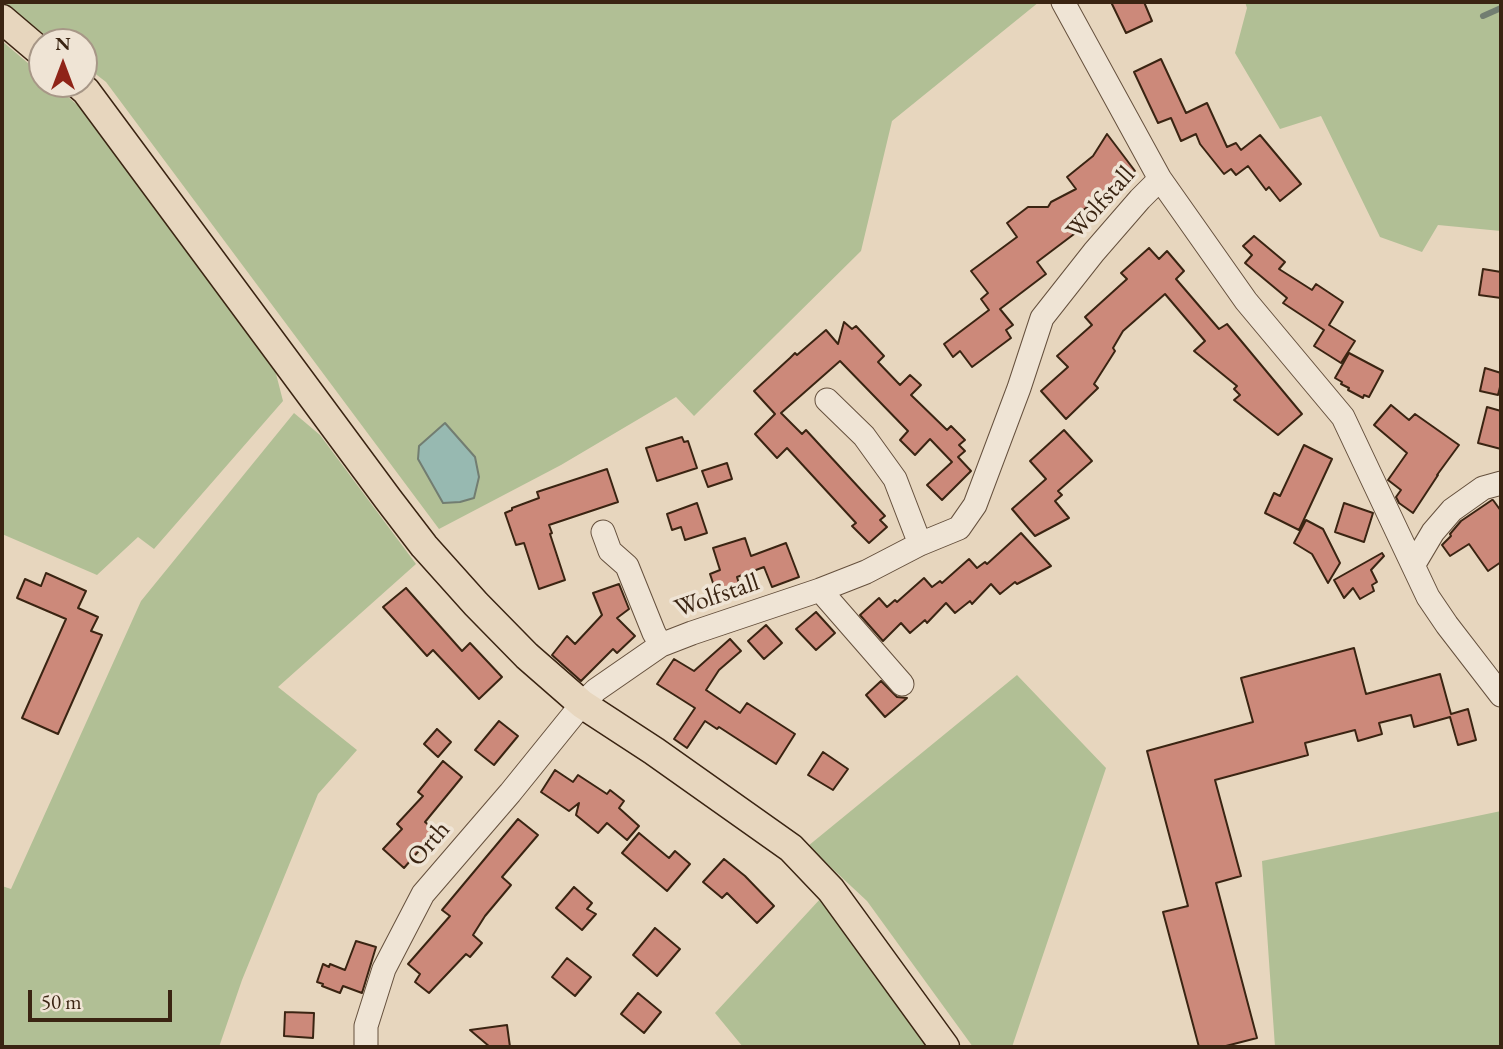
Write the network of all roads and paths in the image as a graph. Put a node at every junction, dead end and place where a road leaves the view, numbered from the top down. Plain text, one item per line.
1 (1063, 2) edge
2 (2, 19) edge
3 (28, 41) edge
4 (92, 98) edge
5 (1160, 179) junction
6 (827, 400) dead end
7 (1501, 483) edge
8 (603, 532) dead end
9 (919, 544) junction
10 (1414, 564) junction
11 (820, 590) junction
12 (661, 645) junction
13 (902, 684) dead end
14 (1501, 695) edge
15 (582, 704) junction
16 (366, 1047) edge
17 (944, 1047) edge

1 - 5 street
2 - 3 main road
4 - 15 main road
5 - 9 street, Wolfstall
5 - 10 street, Wolfstall
6 - 9 street
7 - 10 street
8 - 12 street
9 - 11 street, Wolfstall
10 - 14 street, Wolfstall
11 - 12 street, Wolfstall
11 - 13 street
12 - 15 street, Wolfstall
15 - 16 street, Orth
15 - 17 main road

